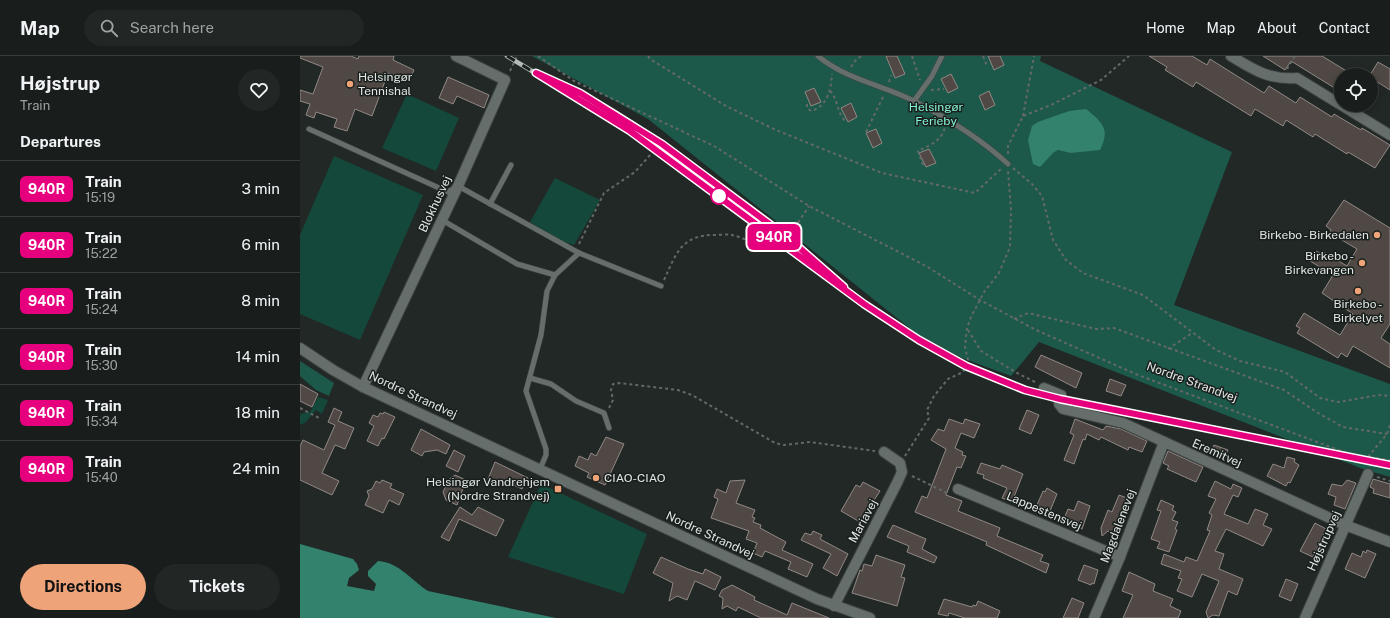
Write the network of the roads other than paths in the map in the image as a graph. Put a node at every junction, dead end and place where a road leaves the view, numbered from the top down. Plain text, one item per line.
1 (456, 56) edge
2 (818, 56) edge
3 (942, 56) edge
4 (1231, 56) edge
5 (914, 101) junction
6 (309, 129) dead end
7 (1390, 135) edge
8 (1008, 164) road end
9 (511, 165) dead end
10 (458, 186) junction
11 (490, 204) junction
12 (442, 220) junction
13 (579, 253) junction
14 (555, 275) junction
15 (661, 286) road end
16 (300, 348) edge
17 (530, 378) junction
18 (363, 387) junction
19 (1044, 388) road end
20 (609, 428) dead end
21 (1164, 442) junction
22 (884, 452) road end
23 (540, 469) junction
24 (1368, 474) road end
25 (958, 489) road end
26 (1345, 525) junction
27 (1390, 542) edge
28 (1120, 557) junction
29 (834, 606) junction
30 (870, 618) edge
31 (1094, 618) edge
32 (1305, 618) edge

1 - 10 street, Blokhusvej
2 - 5 lane
3 - 5 lane
4 - 7 street
5 - 8 lane
6 - 10 lane
9 - 11 lane
10 - 11 lane
10 - 12 street, Blokhusvej
11 - 13 lane
12 - 14 lane
12 - 18 street, Blokhusvej
13 - 14 lane
13 - 15 lane
14 - 17 lane
16 - 18 street, Nordre Strandvej
17 - 20 lane
17 - 23 lane
18 - 23 street, Nordre Strandvej
19 - 21 street, Eremitvej
21 - 26 street, Eremitvej
21 - 28 street, Magdalenevej
22 - 29 street, Mariavej
23 - 29 street, Nordre Strandvej
24 - 26 street, Højstrupvej
25 - 28 street, Lappestensvej
26 - 27 street, Eremitvej
26 - 32 street, Højstrupvej
28 - 31 street, Magdalenevej
29 - 30 street, Nordre Strandvej

